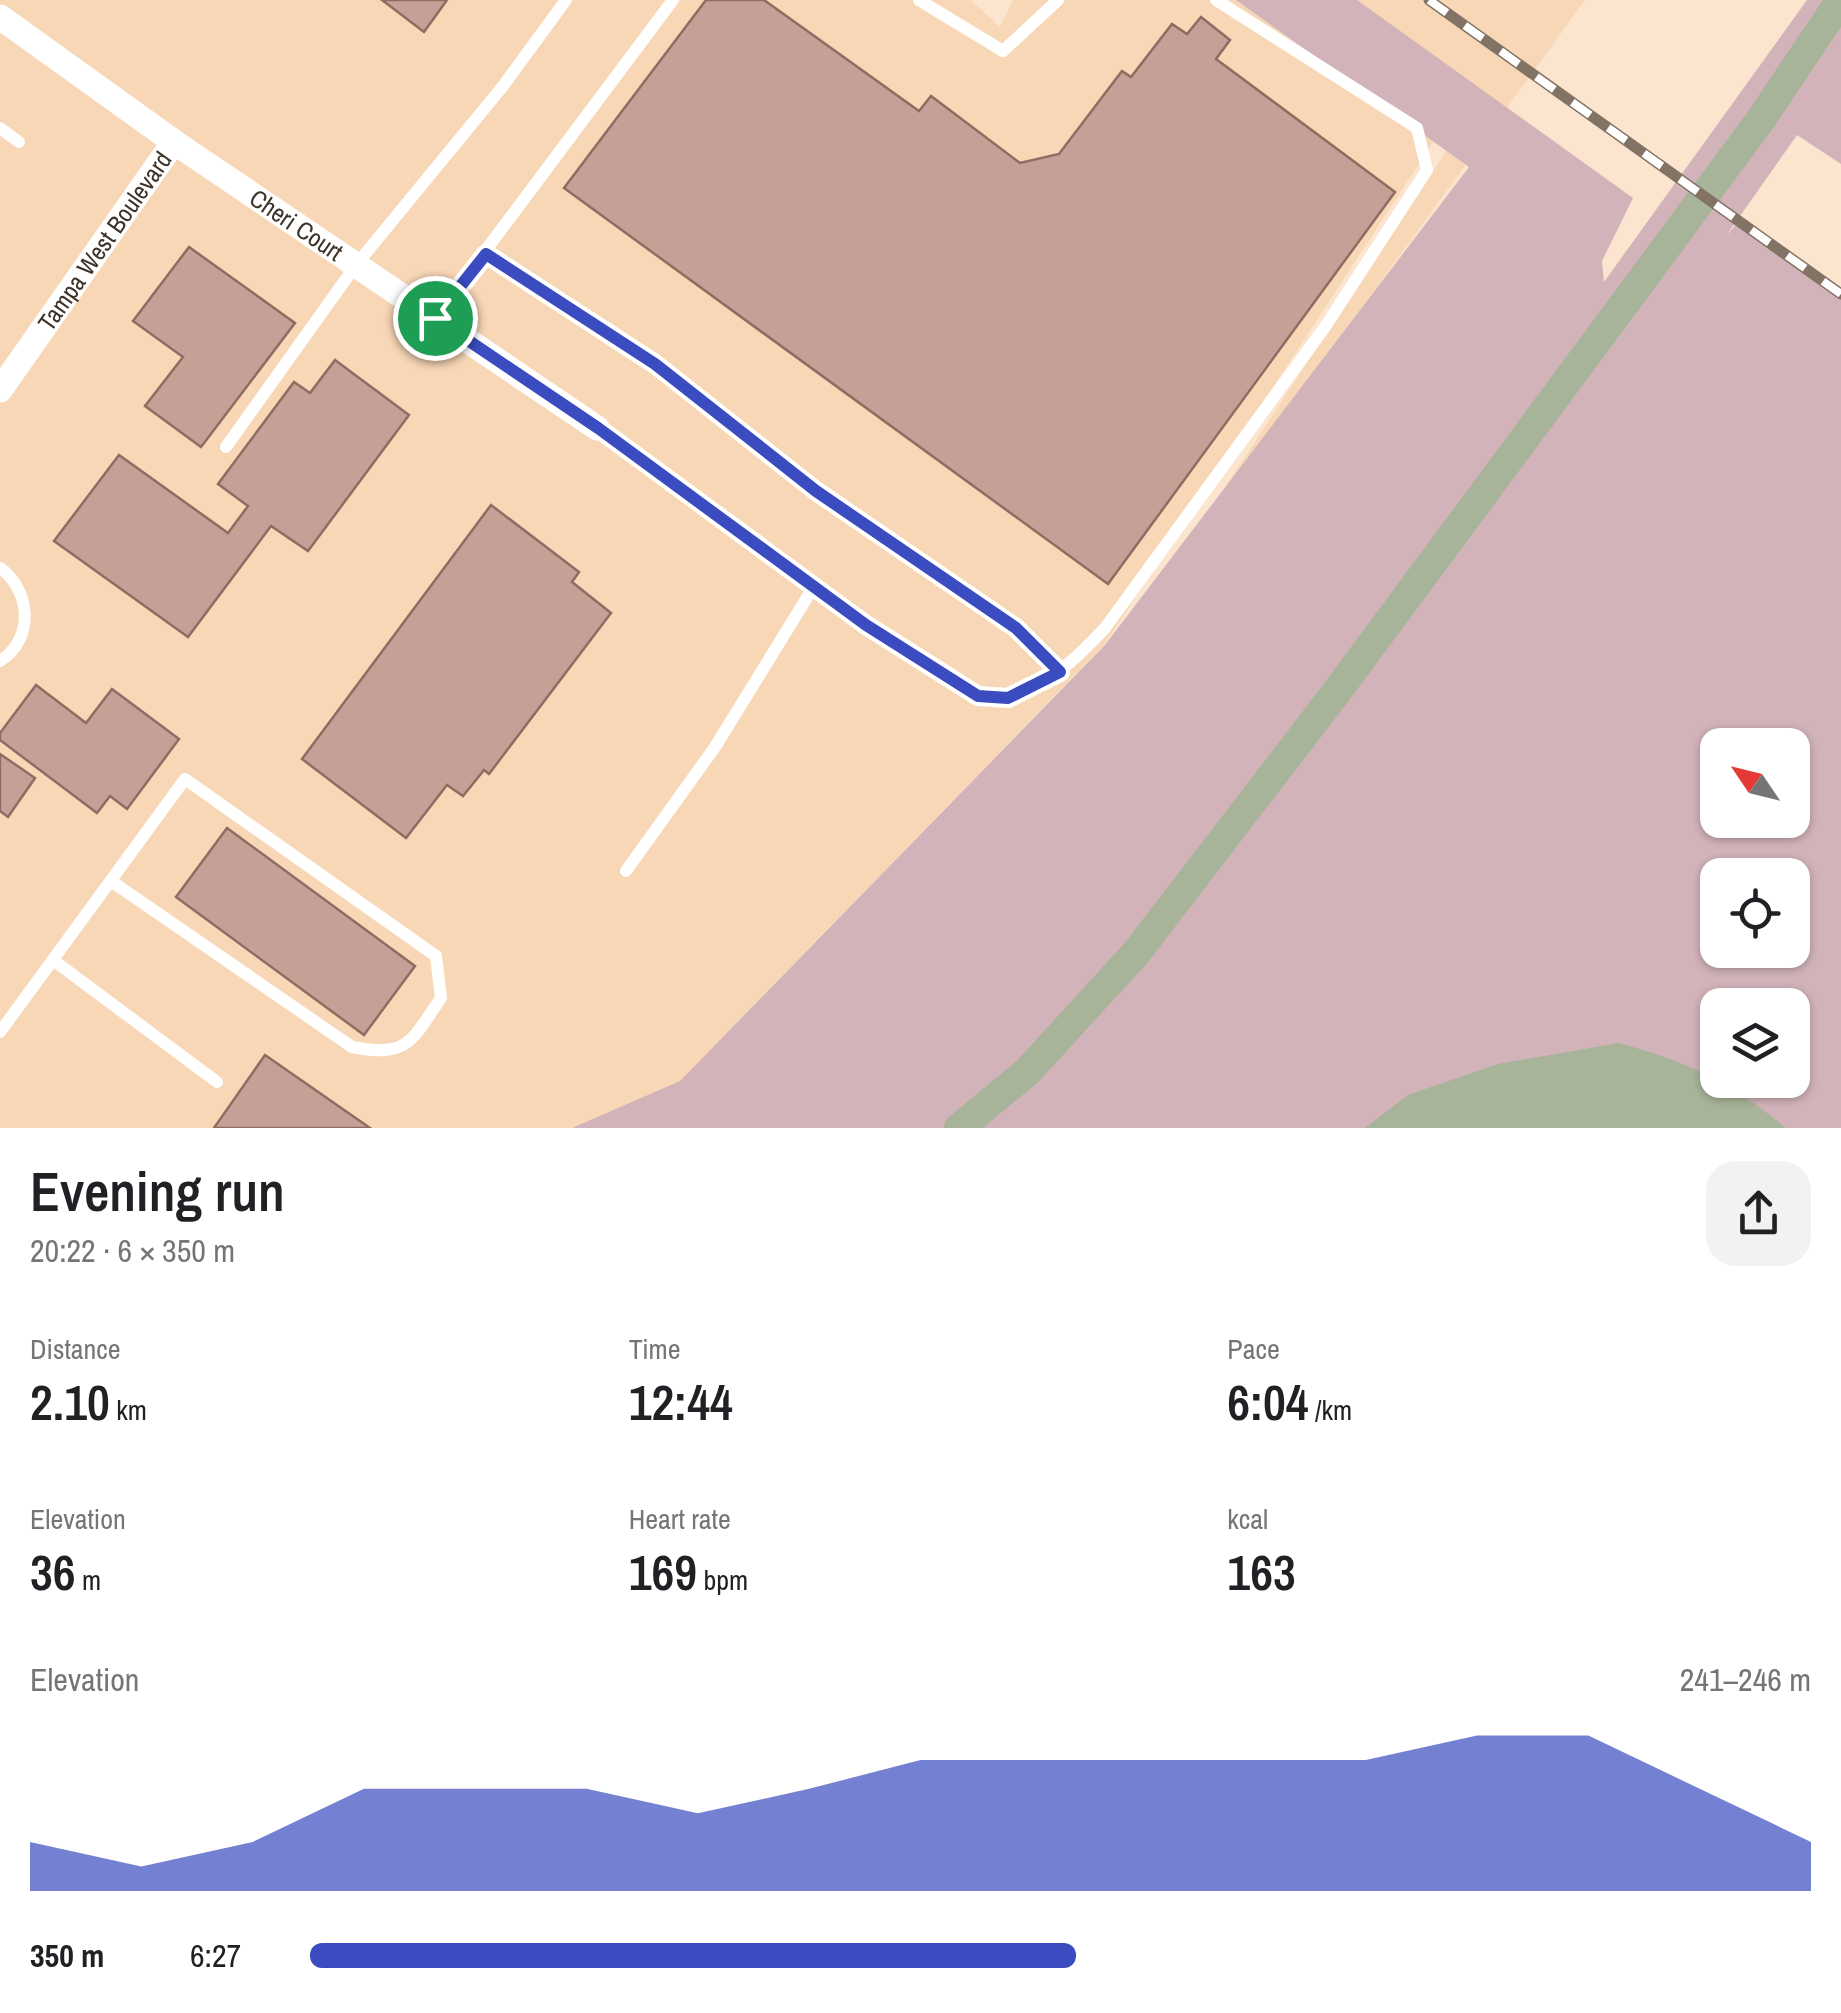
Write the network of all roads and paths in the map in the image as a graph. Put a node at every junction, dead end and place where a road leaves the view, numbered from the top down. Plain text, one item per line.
1 (566, 0) edge
2 (673, 0) edge
3 (918, 0) edge
4 (1058, 0) edge
5 (1216, 0) edge
6 (0, 17) edge
7 (0, 128) edge
8 (18, 142) dead end
9 (174, 142) junction
10 (486, 254) junction
11 (356, 265) junction
12 (435, 318) junction
13 (0, 390) edge
14 (598, 428) joint
15 (226, 448) dead end
16 (0, 568) edge
17 (813, 588) junction
18 (0, 661) edge
19 (1060, 672) junction
20 (626, 871) dead end
21 (111, 881) junction
22 (53, 960) junction
23 (0, 1032) edge
24 (218, 1082) dead end

1 - 11 lane
2 - 10 lane
3 - 4 lane
5 - 19 lane
6 - 9 street, Cheri Court
7 - 8 lane
9 - 11 street, Cheri Court
9 - 13 street, Tampa West Boulevard
10 - 12 lane
10 - 19 lane
11 - 12 street, Cheri Court
11 - 15 lane
12 - 14 street, Cheri Court
14 - 17 lane
16 - 18 lane
17 - 19 lane
17 - 20 lane
21 - 21 lane
21 - 22 lane
22 - 23 lane
22 - 24 lane

